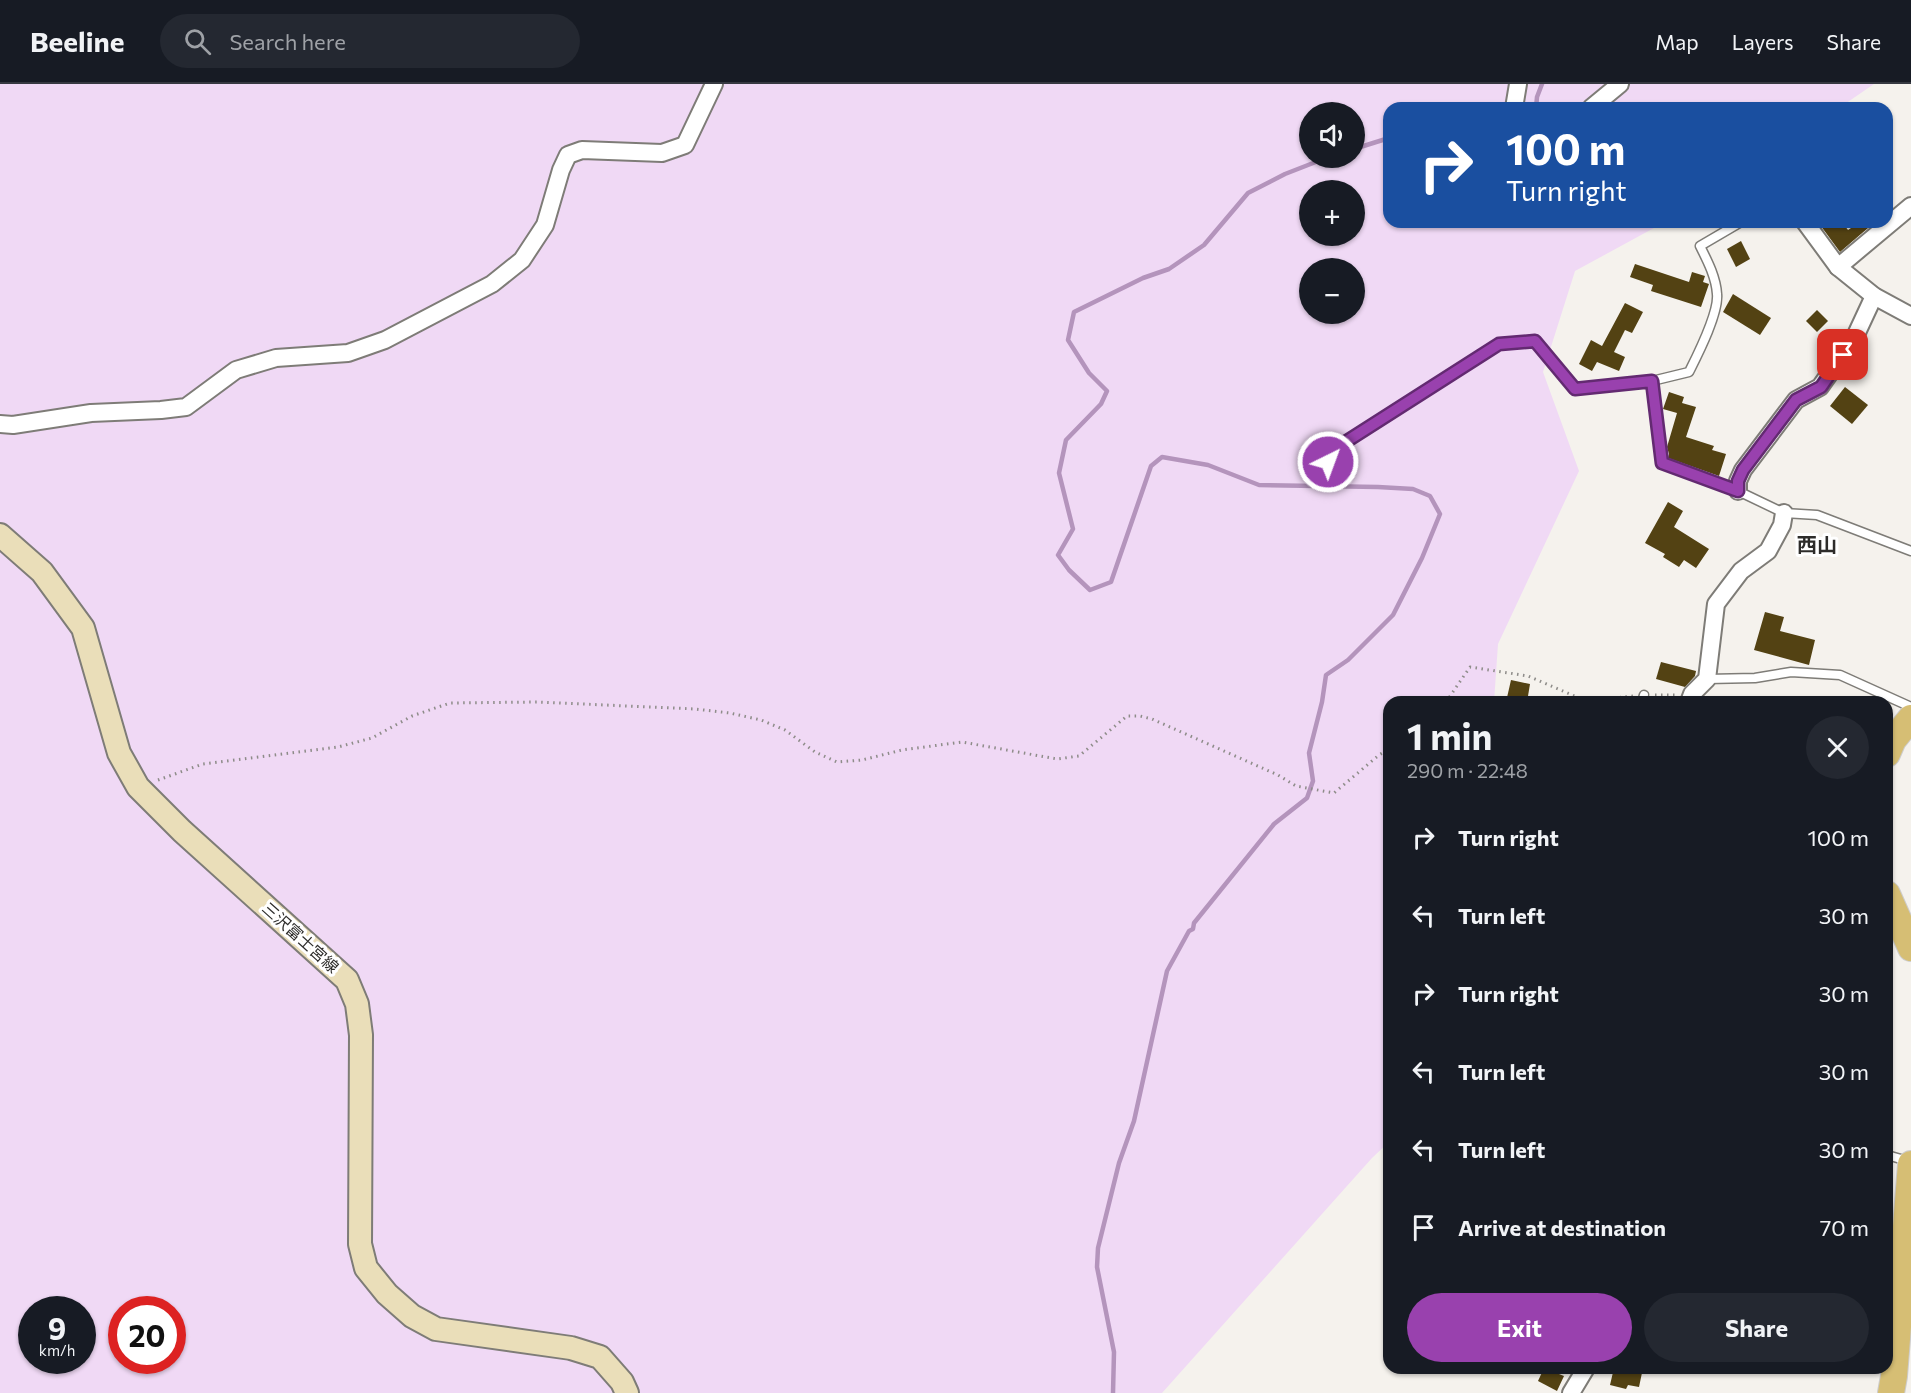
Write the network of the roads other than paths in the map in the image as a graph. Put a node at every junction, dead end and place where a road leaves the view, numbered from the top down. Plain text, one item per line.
1 (714, 84) edge
2 (1518, 84) edge
3 (1620, 84) edge
4 (1515, 102) edge
5 (1598, 102) edge
6 (1911, 206) edge
7 (1893, 221) edge
8 (1732, 228) edge
9 (1809, 228) edge
10 (1885, 228) edge
11 (1838, 267) junction
12 (1874, 296) junction
13 (1911, 316) edge
14 (1652, 381) junction
15 (0, 424) edge
16 (1323, 474) dead end
17 (1738, 491) junction
18 (1784, 513) junction
19 (0, 535) edge
20 (1911, 551) edge
21 (1707, 679) junction
22 (1693, 696) edge
23 (1888, 696) edge
24 (1893, 698) edge
25 (1911, 706) edge
26 (1911, 718) edge
27 (1893, 740) edge
28 (1893, 908) edge
29 (1911, 948) edge
30 (1893, 1157) edge
31 (1911, 1163) edge
32 (1582, 1374) edge
33 (627, 1393) edge
34 (1571, 1393) edge
35 (1891, 1393) edge

1 - 15 street
2 - 4 street
3 - 5 street
6 - 7 street
8 - 14 lane
9 - 11 street
10 - 11 street
11 - 12 street
12 - 13 street
12 - 17 street
14 - 16 lane
14 - 17 lane
17 - 18 lane
18 - 20 lane
18 - 21 street
19 - 33 main road, 三沢富士宮線
21 - 22 street
21 - 23 lane
24 - 25 lane
26 - 27 main road
28 - 29 main road
30 - 31 lane
31 - 35 main road
32 - 34 street

